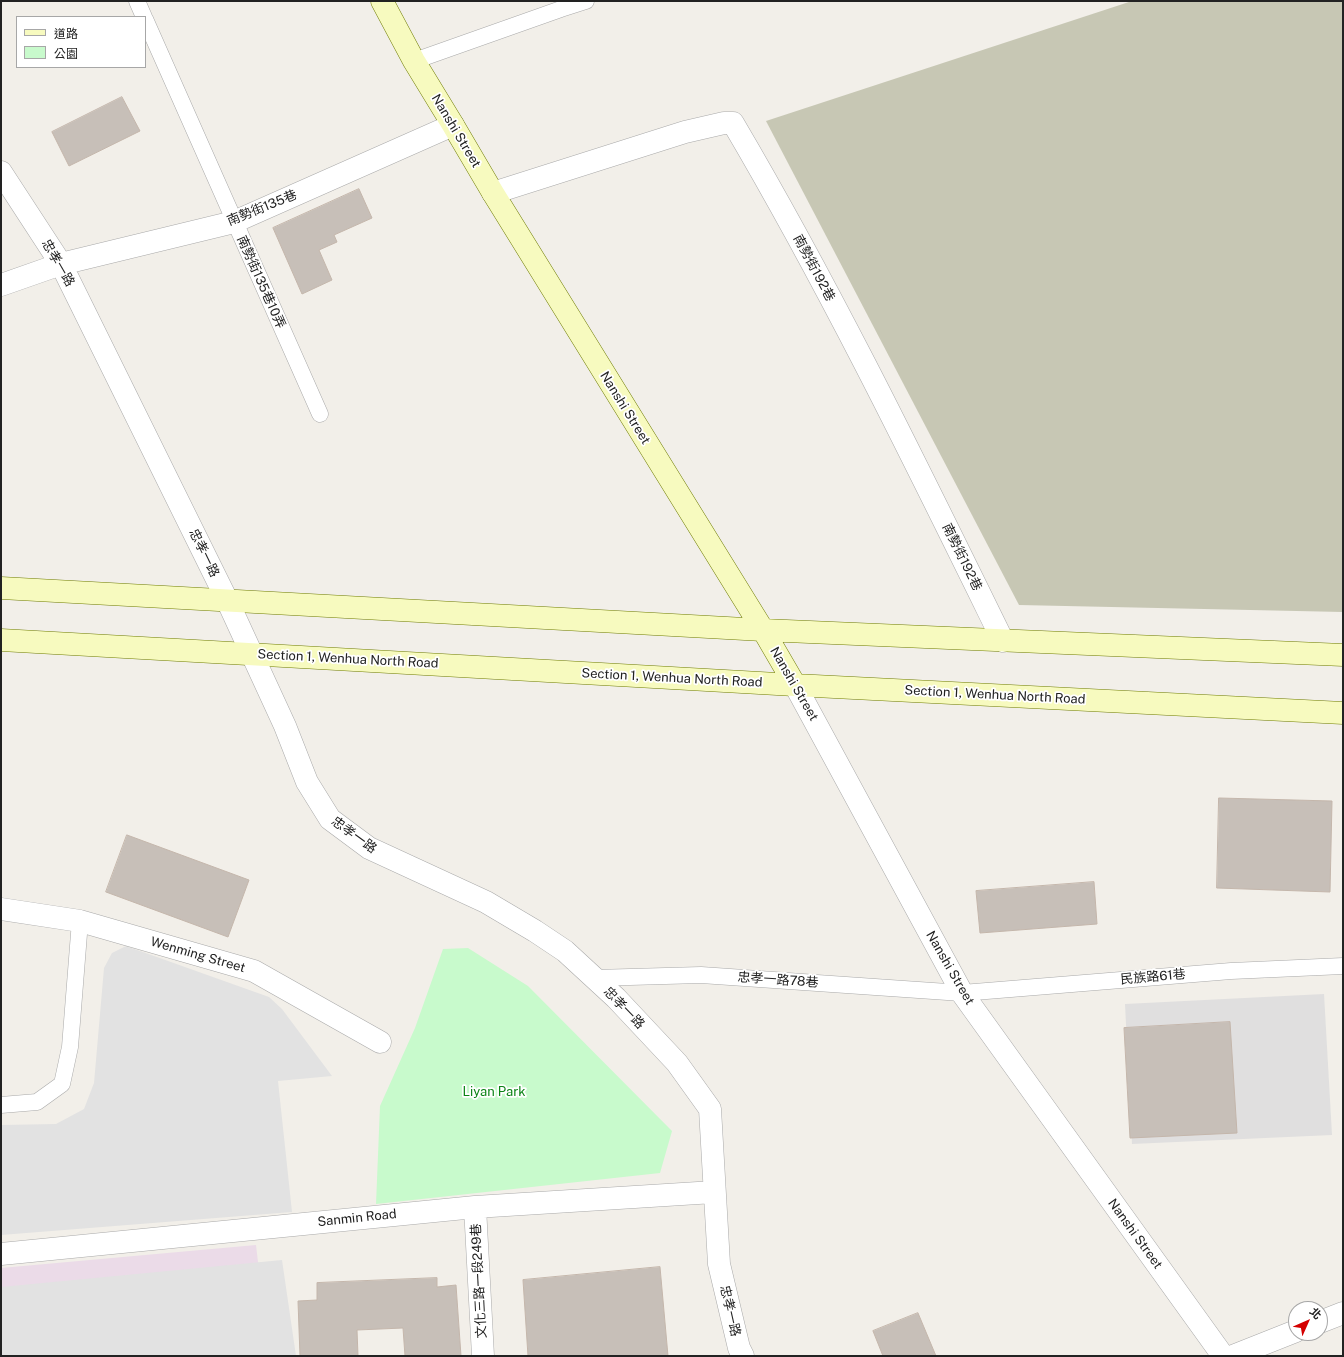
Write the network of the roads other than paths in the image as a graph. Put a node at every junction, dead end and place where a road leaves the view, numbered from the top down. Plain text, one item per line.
1 (137, 1) edge
2 (382, 1) edge
3 (586, 1) edge
4 (560, 5) edge
5 (144, 16) edge
6 (146, 20) edge
7 (414, 61) junction
8 (454, 124) junction
9 (1, 172) edge
10 (493, 193) junction
11 (234, 222) junction
12 (61, 264) junction
13 (1, 285) edge
14 (320, 414) dead end
15 (1, 588) edge
16 (227, 600) junction
17 (763, 630) junction
18 (1, 640) edge
19 (1003, 640) junction
20 (251, 654) junction
21 (1343, 655) edge
22 (796, 685) junction
23 (1343, 713) edge
24 (1, 909) edge
25 (80, 921) junction
26 (1343, 966) edge
27 (594, 978) junction
28 (962, 993) junction
29 (380, 1042) dead end
30 (1, 1105) edge
31 (714, 1192) junction
32 (474, 1207) junction
33 (1, 1254) edge
34 (1343, 1313) edge
35 (1328, 1319) edge
36 (1288, 1334) edge
37 (483, 1356) edge
38 (743, 1356) edge
39 (1223, 1356) edge
40 (1232, 1356) edge

1 - 5 lane, 南勢街135巷10弄
2 - 7 main road, Nanshi Street
3 - 4 lane
4 - 7 lane
6 - 11 lane, 南勢街135巷10弄
7 - 8 main road, Nanshi Street
8 - 10 main road, Nanshi Street
8 - 11 street, 南勢街135巷
9 - 12 street, 忠孝一路
10 - 17 main road, Nanshi Street
10 - 19 street, 南勢街192巷
11 - 12 street, 南勢街135巷
11 - 14 lane, 南勢街135巷10弄
12 - 13 street, 南勢街135巷
12 - 16 street, 忠孝一路
15 - 16 main road
16 - 17 main road
16 - 20 street, 忠孝一路
17 - 19 main road
17 - 22 main road, Nanshi Street
18 - 20 main road, Section 1, Wenhua North Road
19 - 21 main road
20 - 22 main road, Section 1, Wenhua North Road
20 - 27 street, 忠孝一路
22 - 23 main road, Section 1, Wenhua North Road
22 - 28 street, Nanshi Street
24 - 25 street, Wenming Street
25 - 29 street, Wenming Street
25 - 30 lane
26 - 28 lane, 民族路61巷
27 - 28 lane, 忠孝一路78巷
27 - 31 street, 忠孝一路
28 - 39 street, Nanshi Street
31 - 32 street, Sanmin Road
31 - 38 street, 忠孝一路
32 - 33 street, Sanmin Road
32 - 37 street, 文化三路一段249巷
34 - 35 street
36 - 40 street

